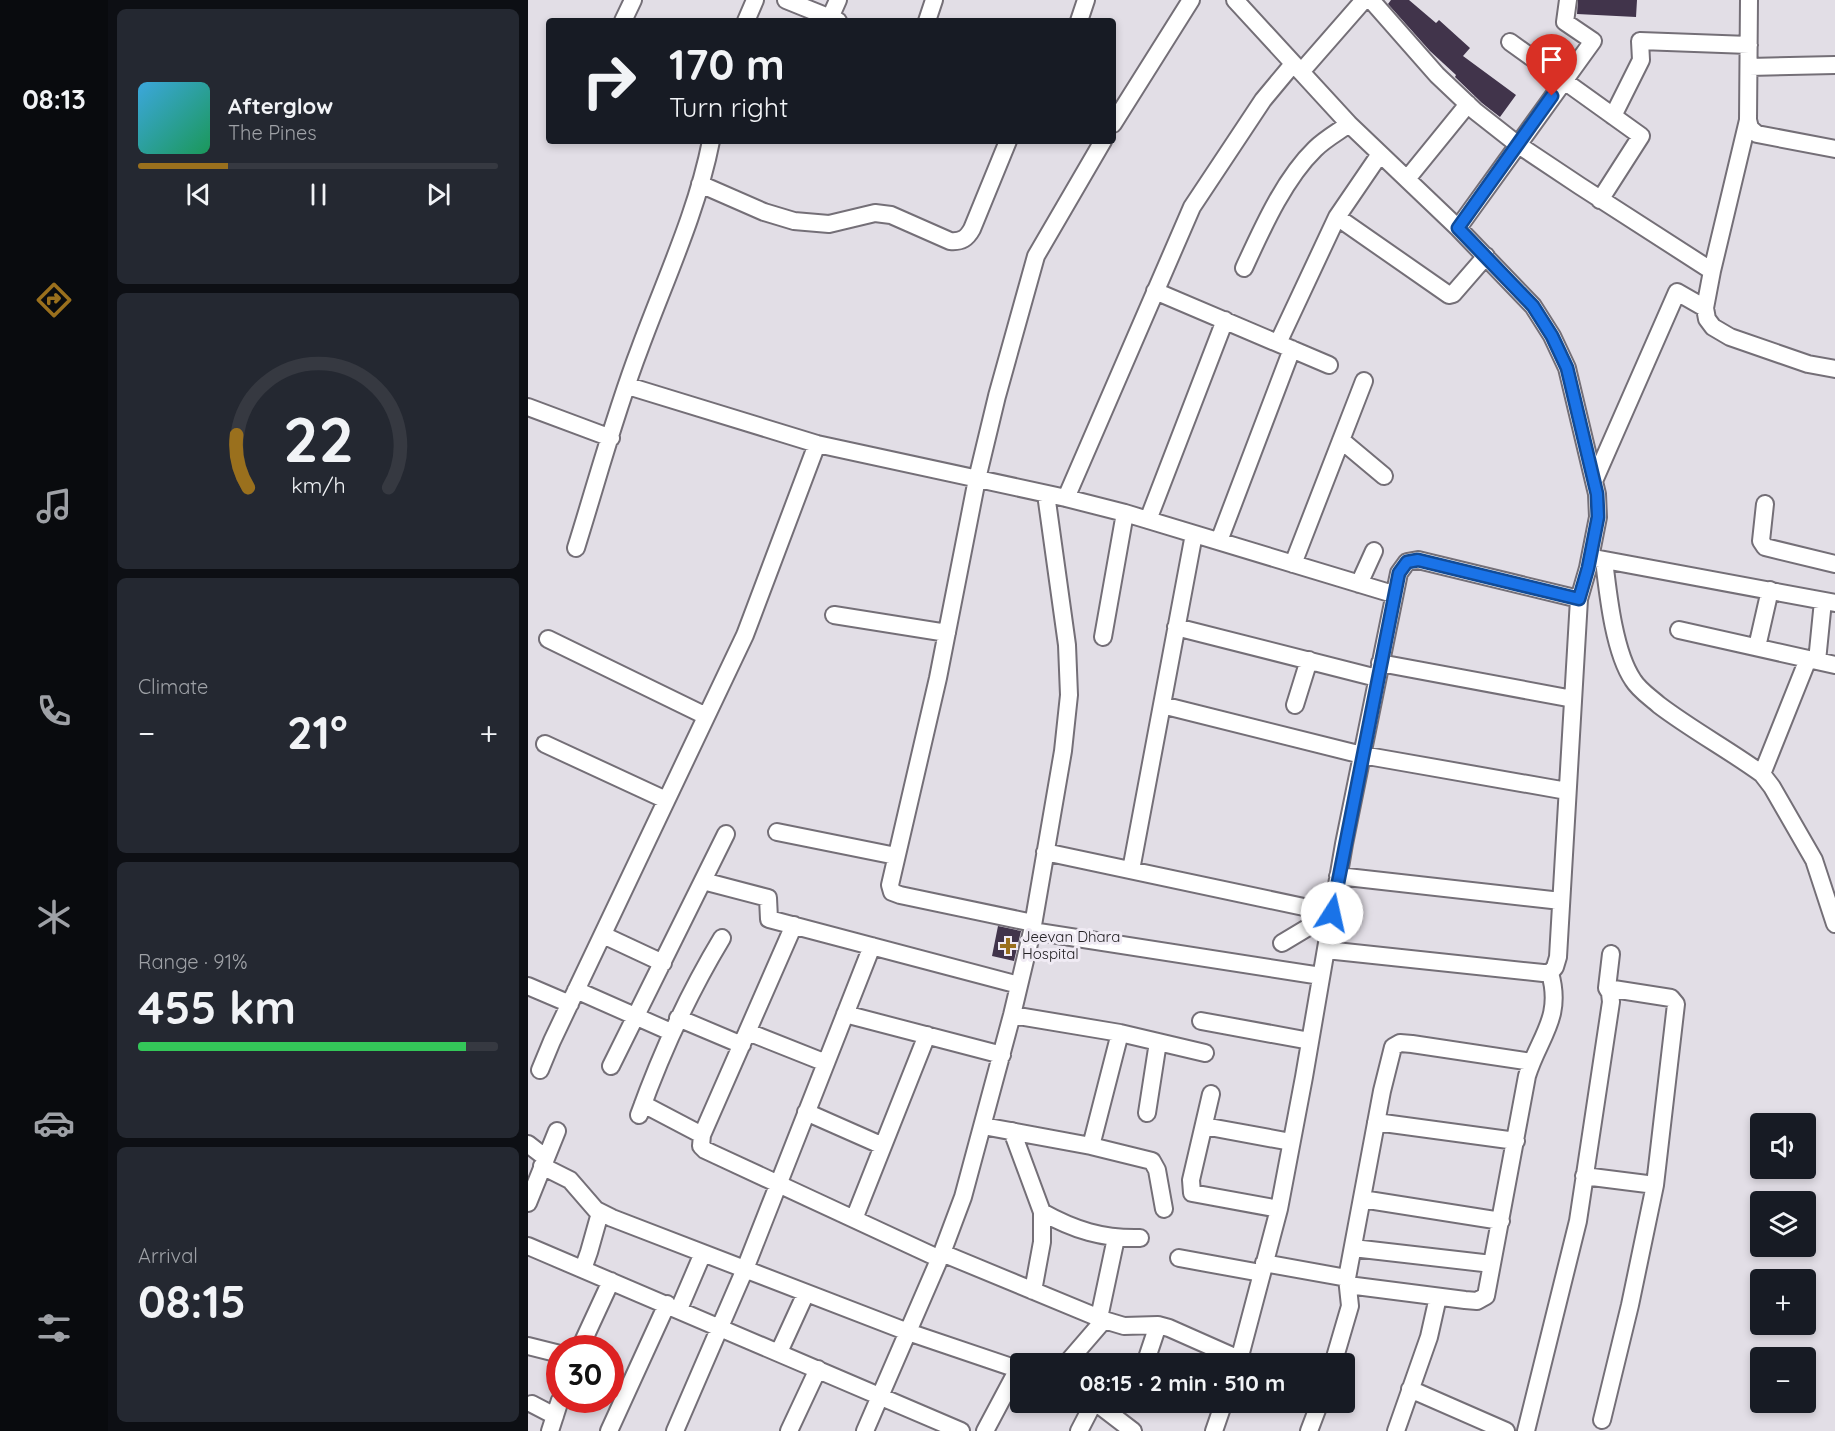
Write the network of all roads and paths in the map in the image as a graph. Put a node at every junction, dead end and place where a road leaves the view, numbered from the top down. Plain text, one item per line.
1 (633, 0) edge
2 (755, 0) edge
3 (838, 0) edge
4 (934, 0) edge
5 (1086, 0) edge
6 (1191, 0) edge
7 (1235, 0) edge
8 (1364, 0) edge
9 (1371, 0) edge
10 (1568, 0) edge
11 (1749, 0) edge
12 (796, 2) edge
13 (625, 18) edge
14 (747, 18) edge
15 (832, 18) edge
16 (834, 18) edge
17 (928, 18) edge
18 (1080, 18) edge
19 (1510, 42) dead end
20 (1749, 45) junction
21 (1835, 65) edge
22 (1749, 67) junction
23 (1297, 68) junction
24 (1563, 80) junction
25 (1468, 104) junction
26 (1613, 116) junction
27 (1116, 119) edge
28 (1748, 120) junction
29 (1348, 124) junction
30 (710, 144) edge
31 (1007, 144) edge
32 (1101, 144) edge
33 (1517, 144) junction
34 (1835, 149) edge
35 (1380, 154) junction
36 (1407, 180) junction
37 (700, 184) junction
38 (1600, 200) junction
39 (1337, 217) junction
40 (1458, 228) junction
41 (1486, 256) junction
42 (1244, 268) dead end
43 (1712, 271) junction
44 (1155, 291) junction
45 (1705, 308) junction
46 (1225, 320) junction
47 (1285, 346) junction
48 (1329, 365) dead end
49 (1835, 369) edge
50 (1364, 381) dead end
51 (628, 386) junction
52 (528, 407) edge
53 (611, 438) junction
54 (1341, 440) junction
55 (817, 444) junction
56 (1384, 476) dead end
57 (977, 479) junction
58 (1594, 481) junction
59 (1046, 494) junction
60 (1066, 498) junction
61 (1765, 504) dead end
62 (1125, 513) junction
63 (1148, 520) junction
64 (1194, 534) junction
65 (1219, 541) junction
66 (576, 548) dead end
67 (1374, 551) dead end
68 (1597, 559) junction
69 (1293, 564) junction
70 (1835, 564) edge
71 (1359, 584) junction
72 (1770, 590) junction
73 (1393, 594) junction
74 (1579, 599) junction
75 (1829, 602) edge
76 (834, 615) dead end
77 (1176, 627) junction
78 (1679, 630) dead end
79 (947, 633) junction
80 (1102, 637) dead end
81 (548, 639) dead end
82 (1757, 647) junction
83 (1309, 660) junction
84 (1813, 660) junction
85 (1835, 665) edge
86 (1378, 670) junction
87 (1573, 699) junction
88 (1162, 705) junction
89 (1295, 705) dead end
90 (706, 716) junction
91 (545, 744) dead end
92 (1362, 755) junction
93 (1762, 774) junction
94 (1567, 791) junction
95 (666, 800) junction
96 (777, 832) dead end
97 (726, 834) dead end
98 (1045, 852) junction
99 (896, 856) junction
100 (1131, 870) junction
101 (1338, 876) junction
102 (703, 881) junction
103 (1561, 901) junction
104 (1332, 913) junction
105 (1835, 924) edge
106 (794, 925) junction
107 (1033, 927) junction
108 (603, 935) junction
109 (722, 938) dead end
110 (1282, 943) dead end
111 (872, 946) junction
112 (1326, 950) junction
113 (1611, 954) dead end
114 (663, 963) junction
115 (1550, 973) junction
116 (1321, 976) junction
117 (1019, 985) junction
118 (528, 986) edge
119 (1606, 988) junction
120 (573, 997) junction
121 (845, 1014) junction
122 (1012, 1015) junction
123 (636, 1016) junction
124 (1201, 1021) dead end
125 (674, 1025) junction
126 (1120, 1033) junction
127 (927, 1035) junction
128 (745, 1039) junction
129 (1310, 1041) junction
130 (1158, 1042) junction
131 (1205, 1053) dead end
132 (1002, 1054) junction
133 (1532, 1062) junction
134 (826, 1063) junction
135 (611, 1066) dead end
136 (540, 1070) dead end
137 (1211, 1094) dead end
138 (806, 1112) junction
139 (1147, 1113) dead end
140 (1376, 1122) junction
141 (983, 1126) junction
142 (1204, 1126) junction
143 (557, 1131) dead end
144 (1012, 1131) junction
145 (702, 1135) junction
146 (1516, 1141) junction
147 (1291, 1143) junction
148 (528, 1144) edge
149 (883, 1146) junction
150 (1091, 1146) junction
151 (544, 1162) junction
152 (1584, 1176) junction
153 (778, 1184) junction
154 (1655, 1185) junction
155 (1362, 1199) junction
156 (528, 1203) edge
157 (1164, 1209) dead end
158 (1279, 1209) junction
159 (596, 1210) junction
160 (1042, 1212) junction
161 (854, 1219) junction
162 (1501, 1221) junction
163 (1116, 1238) junction
164 (1140, 1238) dead end
165 (528, 1246) edge
166 (1353, 1248) junction
167 (703, 1253) junction
168 (941, 1256) junction
169 (1179, 1258) dead end
170 (1492, 1264) junction
171 (1263, 1268) junction
172 (583, 1269) junction
173 (745, 1269) junction
174 (611, 1281) junction
175 (1347, 1281) junction
176 (1032, 1291) junction
177 (806, 1293) junction
178 (1438, 1297) junction
179 (673, 1307) junction
180 (1102, 1319) junction
181 (1158, 1325) junction
182 (720, 1326) junction
183 (908, 1332) junction
184 (586, 1335) edge
185 (528, 1346) edge
186 (546, 1350) edge
187 (779, 1352) junction
188 (1075, 1353) edge
189 (1149, 1353) edge
190 (1221, 1353) edge
191 (1240, 1353) edge
192 (1336, 1353) edge
193 (1010, 1367) edge
194 (818, 1369) junction
195 (1010, 1386) edge
196 (1410, 1389) junction
197 (880, 1396) junction
198 (532, 1404) dead end
199 (1088, 1413) edge
200 (1107, 1413) edge
201 (1220, 1413) edge
202 (1317, 1413) edge
203 (1602, 1420) dead end
204 (551, 1427) edge
205 (951, 1429) edge
206 (1128, 1430) edge
207 (1312, 1430) edge
208 (609, 1431) edge
209 (675, 1431) edge
210 (789, 1431) edge
211 (865, 1431) edge
212 (985, 1431) edge
213 (1079, 1431) edge
214 (1214, 1431) edge
215 (1396, 1431) edge
216 (1506, 1431) edge
217 (1526, 1431) edge

1 - 13 street
2 - 14 street
3 - 16 street
4 - 17 street
5 - 18 street
6 - 27 street
7 - 23 street
8 - 23 street
9 - 25 street
10 - 24 street
11 - 20 street
12 - 15 street
19 - 24 street
20 - 22 street
20 - 26 street
21 - 22 street
22 - 28 street
23 - 29 street
23 - 44 street
24 - 26 street
24 - 33 street
25 - 33 street
25 - 36 street
26 - 38 street
28 - 34 street
28 - 43 street
29 - 35 street
29 - 42 street
30 - 37 street
31 - 37 street
32 - 57 street
33 - 38 street
33 - 40 street
35 - 36 street
35 - 39 street
36 - 40 street
37 - 51 street
38 - 43 street
39 - 41 street
39 - 47 street
40 - 41 street
41 - 58 street
43 - 45 street
44 - 46 street
44 - 60 street
45 - 49 street
45 - 58 street
46 - 47 street
46 - 63 street
47 - 48 street
47 - 65 street
50 - 54 street
51 - 53 street
51 - 55 street
52 - 53 street
53 - 66 street
54 - 56 street
54 - 69 street
55 - 57 street
55 - 90 street
57 - 59 street
57 - 79 street
58 - 68 street
59 - 60 street
59 - 98 street
60 - 62 street
61 - 70 street
62 - 63 street
62 - 80 street
63 - 64 street
64 - 65 street
64 - 77 street
65 - 69 street
67 - 71 street
68 - 72 street
68 - 74 street
68 - 93 street
69 - 71 street
71 - 73 street
72 - 75 street
72 - 82 street
73 - 74 street
73 - 86 street
74 - 87 street
75 - 84 street
76 - 79 street
77 - 83 street
77 - 88 street
78 - 82 street
79 - 99 street
81 - 90 street
82 - 84 street
83 - 86 street
83 - 89 street
84 - 85 street
84 - 93 street
86 - 87 street
86 - 92 street
87 - 94 street
88 - 92 street
88 - 100 street
90 - 95 street
91 - 95 street
92 - 94 street
92 - 101 street
93 - 105 street
94 - 103 street
95 - 108 street
96 - 99 street
97 - 102 street
98 - 100 street
98 - 107 street
99 - 107 street
100 - 104 street
101 - 103 street
101 - 104 street
102 - 106 street
102 - 114 street
103 - 115 street
104 - 110 street
104 - 112 street
106 - 111 street
106 - 128 street
107 - 116 street
107 - 117 street
108 - 114 street
108 - 120 street
109 - 125 street
111 - 117 street
111 - 121 street
112 - 115 street
112 - 116 street
113 - 119 street
114 - 123 street
115 - 133 street
116 - 129 street
117 - 122 street
118 - 120 street
119 - 152 street
119 - 154 street
120 - 123 street
120 - 136 street
121 - 127 street
121 - 134 street
122 - 126 street
122 - 132 street
123 - 125 street
123 - 135 street
124 - 129 street
125 - 128 street
125 - 145 street
126 - 130 street
126 - 150 street
127 - 132 street
127 - 149 street
128 - 134 street
128 - 145 street
129 - 147 street
130 - 131 street
130 - 139 street
132 - 141 street
133 - 140 street
133 - 146 street
134 - 138 street
137 - 142 street
138 - 149 street
138 - 153 street
140 - 146 street
140 - 155 street
141 - 144 street
141 - 168 street
142 - 147 street
142 - 158 street
143 - 151 street
144 - 150 street
144 - 160 street
145 - 153 street
146 - 162 street
147 - 158 street
148 - 151 street
149 - 161 street
150 - 157 street
151 - 156 street
151 - 159 street
152 - 154 street
152 - 217 street
153 - 161 street
153 - 173 street
154 - 203 street
155 - 162 street
155 - 166 street
158 - 171 street
159 - 167 street
159 - 172 street
160 - 163 street
160 - 176 street
161 - 168 street
162 - 170 street
163 - 164 street
163 - 180 street
165 - 172 street
166 - 170 street
166 - 175 street
167 - 173 street
167 - 179 street
168 - 176 street
168 - 183 street
169 - 171 street
170 - 178 street
171 - 175 street
171 - 191 street
172 - 174 street
173 - 177 street
173 - 182 street
174 - 179 street
174 - 184 street
175 - 178 street
175 - 192 street
176 - 180 street
177 - 183 street
177 - 187 street
178 - 196 street
179 - 182 street
179 - 208 street
180 - 181 street
180 - 188 street
181 - 189 street
181 - 190 street
182 - 187 street
182 - 209 street
183 - 193 street
183 - 197 street
185 - 186 street
187 - 194 street
194 - 197 street
194 - 210 street
195 - 212 street
196 - 215 street
196 - 216 street
197 - 205 street
197 - 211 street
198 - 204 street
199 - 213 street
200 - 206 street
201 - 214 street
202 - 207 street

